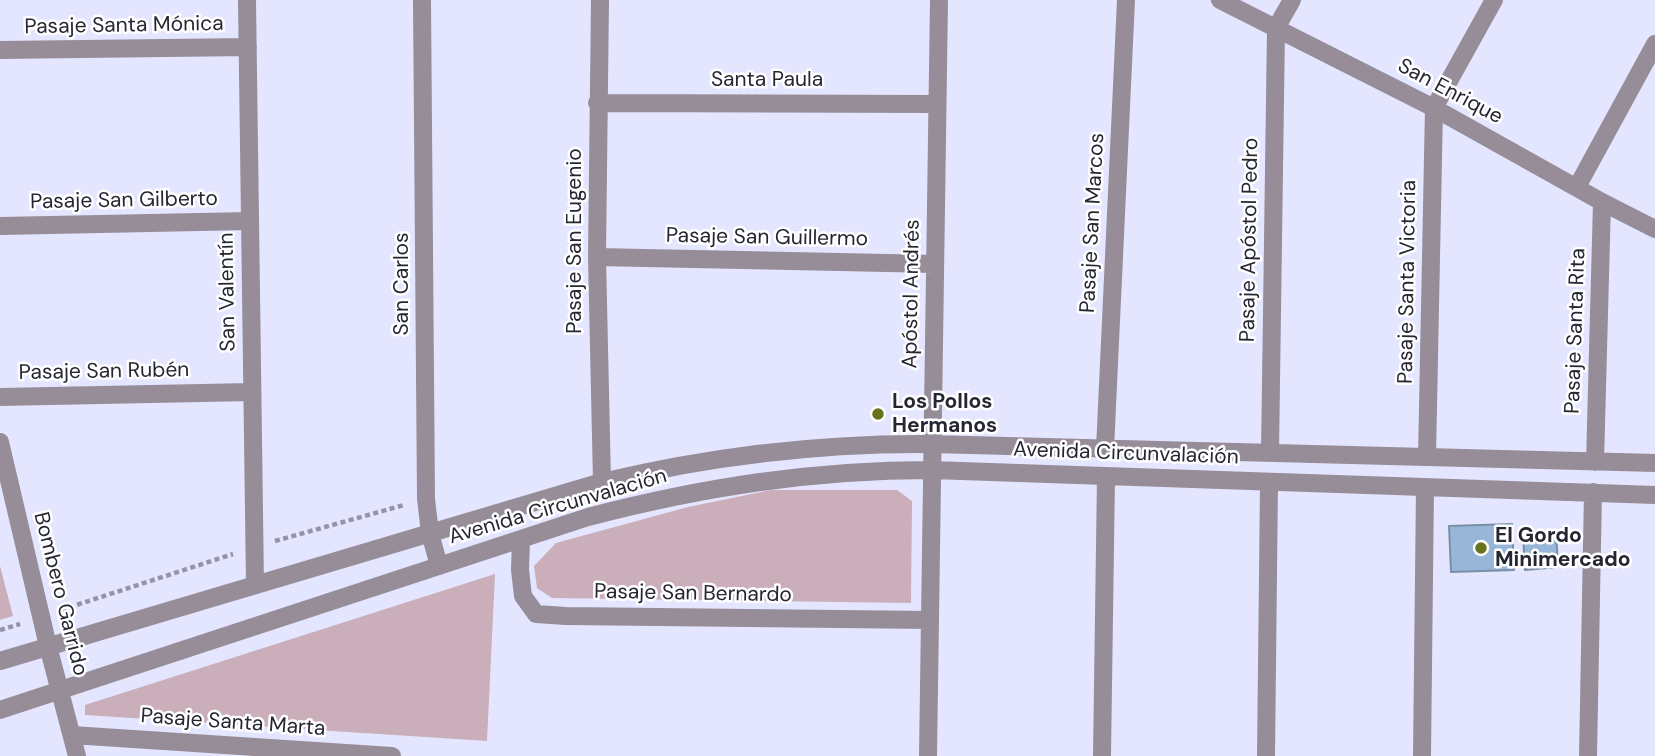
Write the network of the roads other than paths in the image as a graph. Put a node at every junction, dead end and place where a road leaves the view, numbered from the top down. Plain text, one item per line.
1 (247, 0) edge
2 (422, 0) edge
3 (600, 0) edge
4 (939, 0) edge
5 (1126, 0) edge
6 (1220, 0) edge
7 (1292, 0) edge
8 (1493, 0) edge
9 (1276, 28) junction
10 (1655, 44) edge
11 (248, 47) junction
12 (0, 50) edge
13 (597, 103) junction
14 (937, 104) junction
15 (1434, 108) junction
16 (1577, 187) junction
17 (1602, 202) junction
18 (250, 221) junction
19 (0, 226) edge
20 (1655, 229) edge
21 (597, 257) junction
22 (935, 264) junction
23 (252, 391) junction
24 (0, 397) edge
25 (0, 442) edge
26 (932, 444) junction
27 (1105, 449) junction
28 (1270, 453) junction
29 (1427, 457) junction
30 (1595, 462) junction
31 (1655, 463) edge
32 (932, 470) junction
33 (1106, 476) junction
34 (1269, 481) junction
35 (601, 482) junction
36 (1425, 487) junction
37 (1593, 492) junction
38 (1655, 495) edge
39 (430, 533) junction
40 (521, 539) junction
41 (439, 566) junction
42 (255, 584) junction
43 (930, 620) junction
44 (48, 646) junction
45 (0, 661) edge
46 (60, 692) junction
47 (0, 710) edge
48 (72, 735) junction
49 (77, 756) edge
50 (392, 756) edge
51 (928, 756) edge
52 (1102, 756) edge
53 (1266, 756) edge
54 (1422, 756) edge
55 (1588, 756) edge

1 - 11 street, San Valentín
2 - 39 street, San Carlos
3 - 13 street, Pasaje San Eugenio
4 - 14 street, Apóstol Andrés
5 - 27 street, Pasaje San Marcos
6 - 9 street, San Enrique
7 - 9 street
8 - 15 street
9 - 15 street, San Enrique
9 - 28 street, Pasaje Apóstol Pedro
10 - 16 street
11 - 12 street, Pasaje Santa Mónica
11 - 18 street, San Valentín
13 - 14 street, Santa Paula
13 - 21 street, Pasaje San Eugenio
14 - 22 street, Apóstol Andrés
15 - 16 street, San Enrique
15 - 29 street, Pasaje Santa Victoria
16 - 17 street, San Enrique
17 - 20 street, San Enrique
17 - 30 street, Pasaje Santa Rita
18 - 19 street, Pasaje San Gilberto
18 - 23 street, San Valentín
21 - 22 street, Pasaje San Guillermo
21 - 35 street, Pasaje San Eugenio
22 - 26 street, Apóstol Andrés
23 - 24 street, Pasaje San Rubén
23 - 42 street, San Valentín
25 - 44 street, Bombero Garrido
26 - 27 street, Avenida Circunvalación
26 - 32 street, Apóstol Andrés
26 - 35 street, Avenida Circunvalación
27 - 28 street, Avenida Circunvalación
28 - 29 street, Avenida Circunvalación
29 - 30 street, Avenida Circunvalación
30 - 31 street, Avenida Circunvalación
32 - 33 street, Avenida Circunvalación
32 - 40 street, Avenida Circunvalación
32 - 43 street, Apóstol Andrés
33 - 34 street, Avenida Circunvalación
33 - 52 street
34 - 36 street, Avenida Circunvalación
34 - 53 street
35 - 39 street, Avenida Circunvalación
36 - 37 street, Avenida Circunvalación
36 - 54 street
37 - 38 street, Avenida Circunvalación
37 - 55 street
39 - 41 street, San Carlos
39 - 42 street, Avenida Circunvalación
40 - 41 street, Avenida Circunvalación
40 - 43 street, Pasaje San Bernardo
41 - 46 street, Avenida Circunvalación
42 - 44 street, Avenida Circunvalación
43 - 51 street, Apóstol Andrés
44 - 45 street, Avenida Circunvalación
44 - 46 street, Bombero Garrido
46 - 47 street, Avenida Circunvalación
46 - 48 street, Bombero Garrido
48 - 49 street, Bombero Garrido
48 - 50 street, Pasaje Santa Marta

